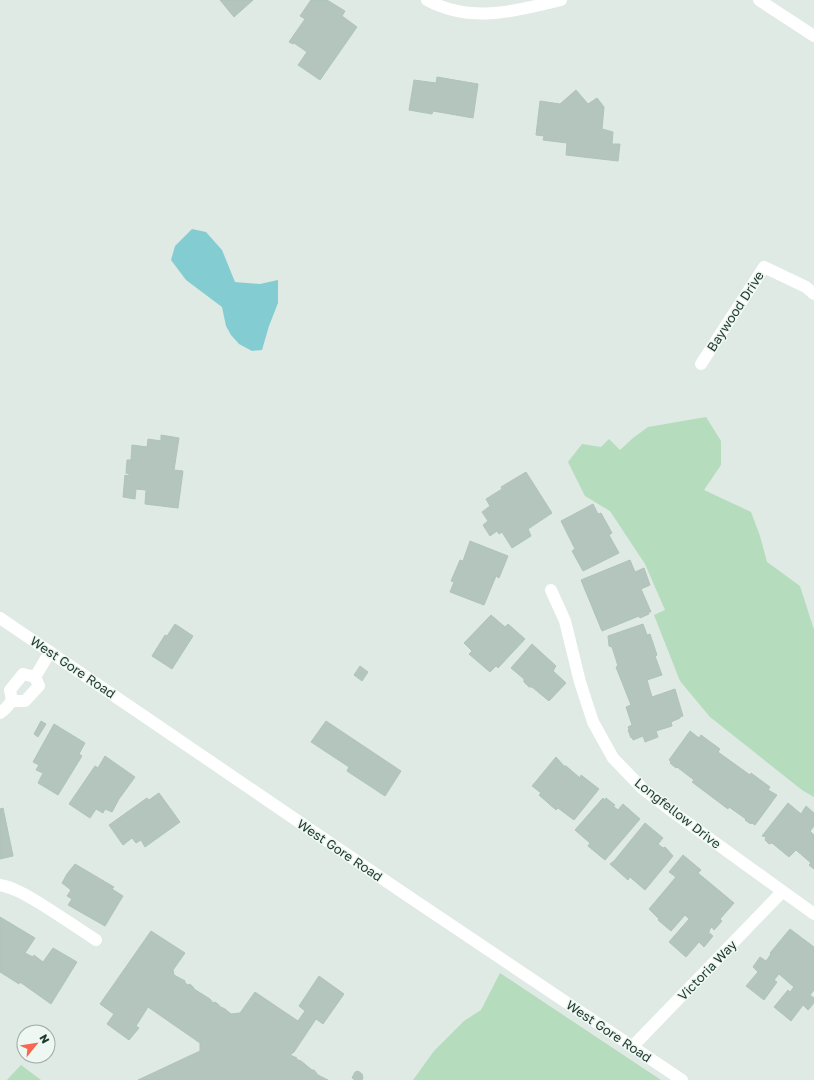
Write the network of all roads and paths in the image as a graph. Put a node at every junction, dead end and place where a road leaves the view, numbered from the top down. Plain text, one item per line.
1 (427, 0) edge
2 (562, 0) edge
3 (759, 0) edge
4 (814, 36) edge
5 (814, 294) edge
6 (701, 364) dead end
7 (551, 590) dead end
8 (0, 618) edge
9 (50, 652) junction
10 (35, 677) junction
11 (12, 701) junction
12 (0, 713) edge
13 (0, 885) edge
14 (782, 892) junction
15 (814, 914) edge
16 (96, 940) dead end
17 (632, 1047) junction
18 (682, 1080) edge

1 - 2 street
3 - 4 street
5 - 6 street, Baywood Drive
7 - 14 street, Longfellow Drive
8 - 9 street, West Gore Road
9 - 10 street
9 - 17 street, West Gore Road
10 - 11 street
10 - 11 street
11 - 12 street
13 - 16 street
14 - 15 street, Longfellow Drive
14 - 17 street, Victoria Way
17 - 18 street, West Gore Road

